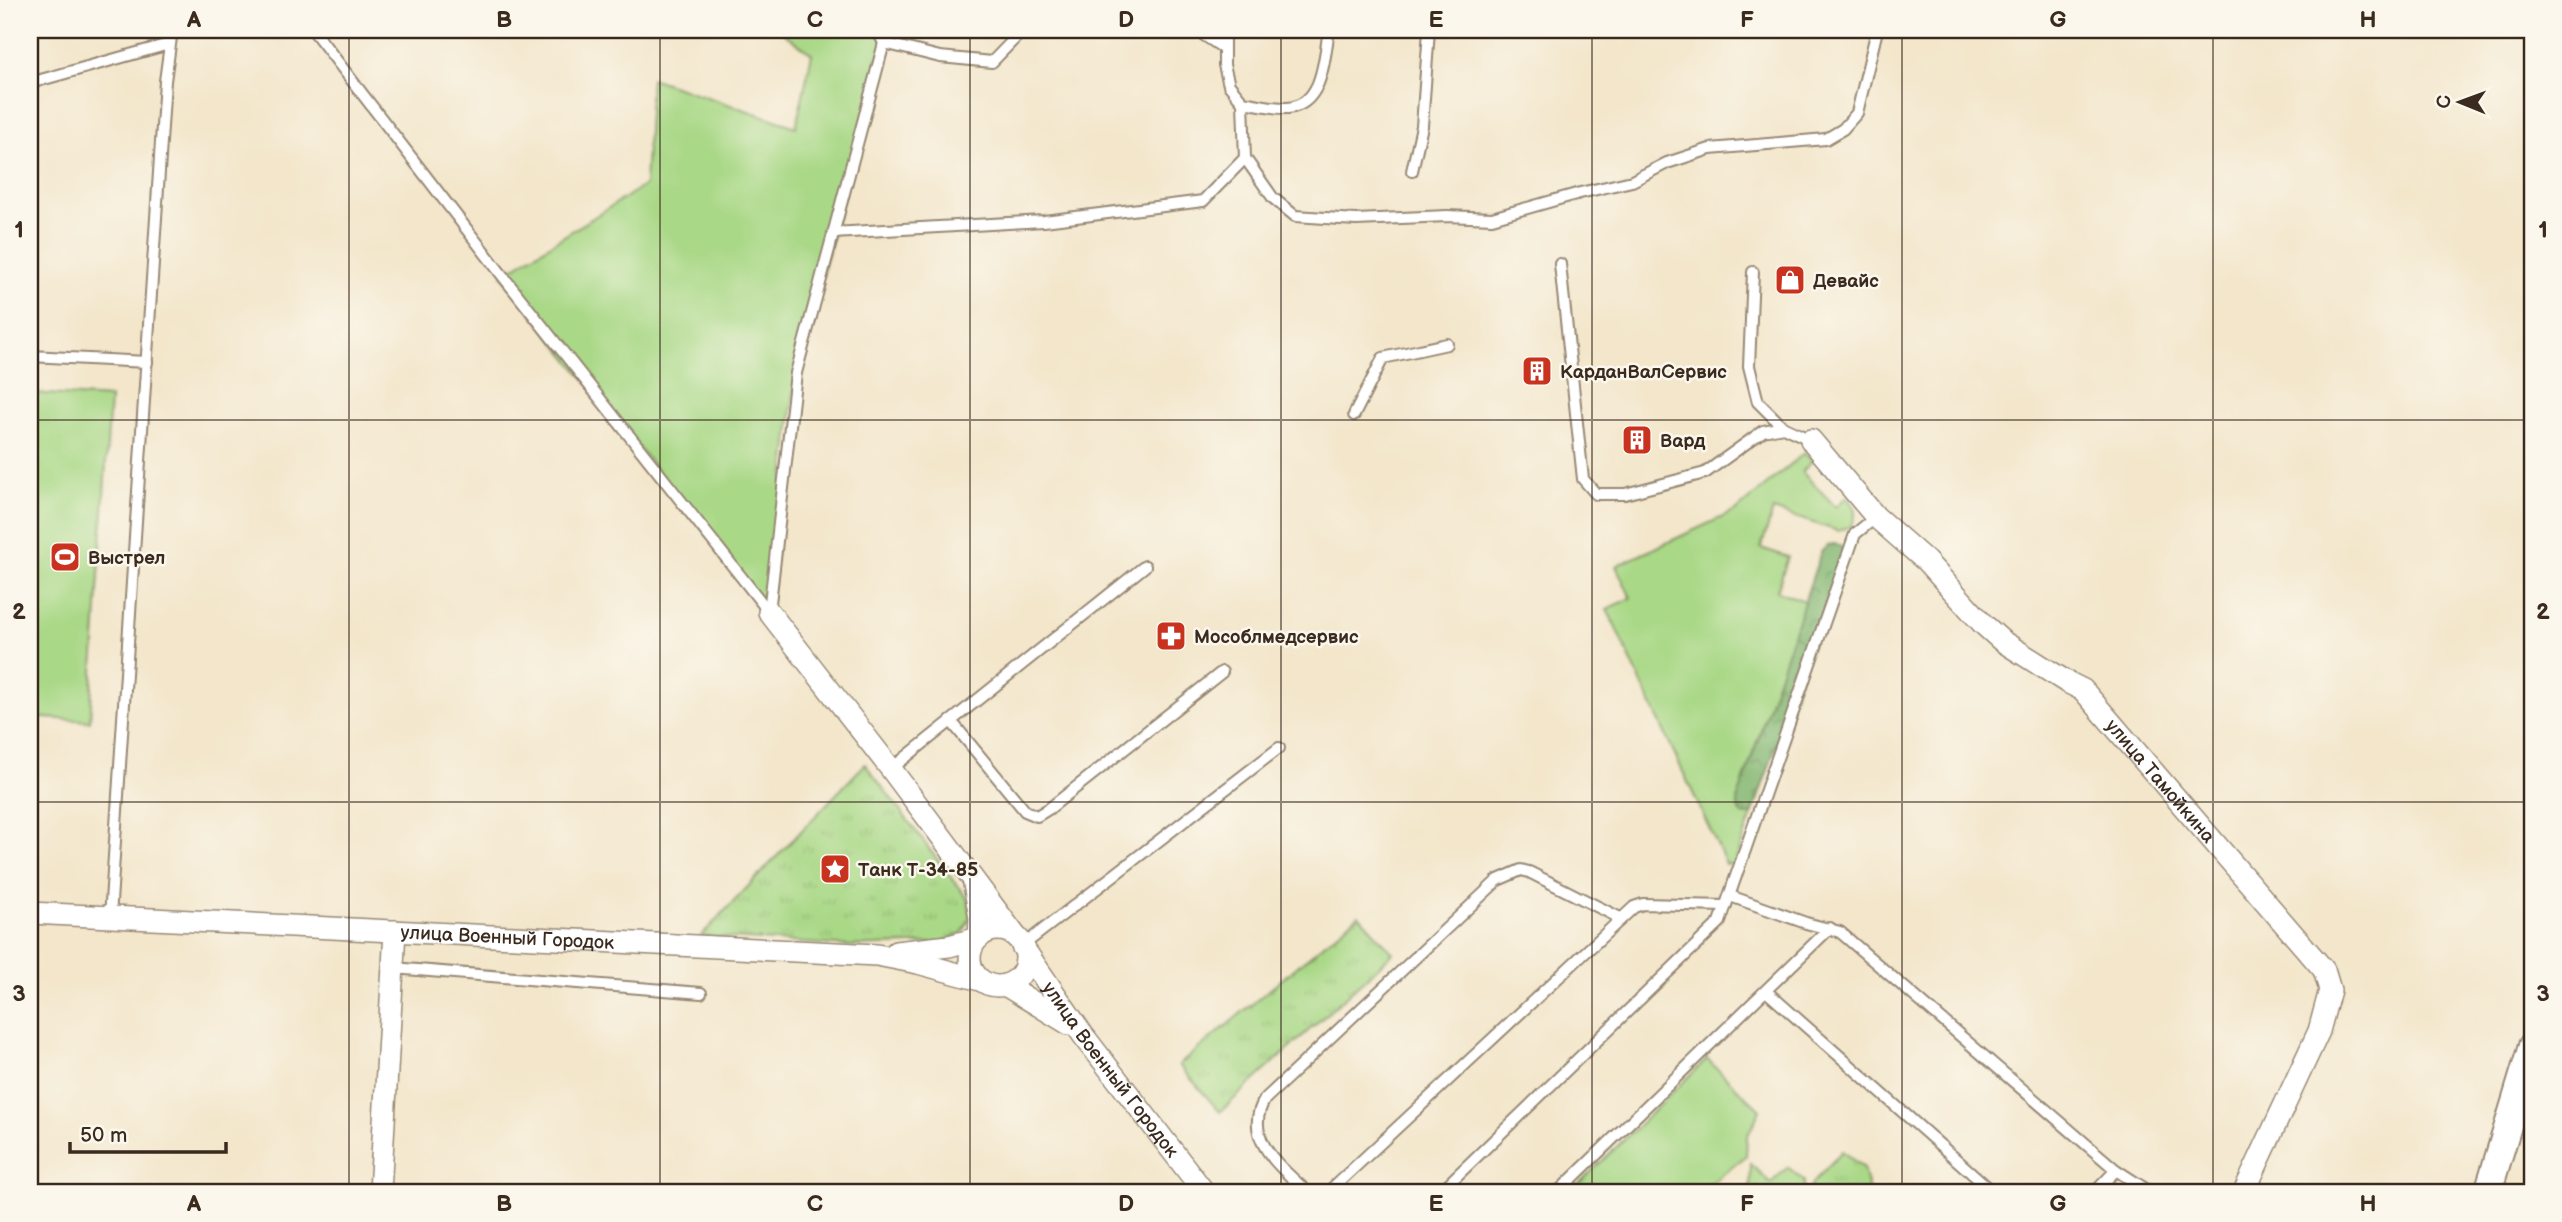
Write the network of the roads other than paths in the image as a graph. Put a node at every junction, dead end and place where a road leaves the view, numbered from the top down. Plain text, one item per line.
1 (172, 30) edge
2 (313, 30) edge
3 (877, 30) edge
4 (1023, 30) edge
5 (1196, 30) edge
6 (1224, 30) edge
7 (1329, 30) edge
8 (1429, 30) edge
9 (1877, 30) edge
10 (884, 43) junction
11 (169, 44) junction
12 (1222, 47) junction
13 (30, 83) edge
14 (1243, 102) junction
15 (1245, 158) junction
16 (1412, 171) dead end
17 (833, 233) junction
18 (1560, 264) dead end
19 (1753, 272) dead end
20 (1447, 344) dead end
21 (30, 356) edge
22 (146, 362) junction
23 (1354, 415) dead end
24 (1783, 427) junction
25 (1811, 440) joint
26 (1876, 517) junction
27 (1145, 566) dead end
28 (769, 612) junction
29 (1222, 672) dead end
30 (951, 721) junction
31 (1279, 748) dead end
32 (891, 769) junction
33 (971, 875) junction
34 (1728, 901) junction
35 (30, 913) edge
36 (110, 916) junction
37 (1620, 918) junction
38 (1830, 928) junction
39 (395, 931) junction
40 (979, 938) junction
41 (1019, 942) junction
42 (877, 955) junction
43 (393, 968) junction
44 (980, 980) junction
45 (1005, 985) junction
46 (1766, 991) junction
47 (701, 993) dead end
48 (1083, 1035) junction
49 (2532, 1046) edge
50 (2525, 1096) edge
51 (2116, 1170) junction
52 (380, 1192) edge
53 (1204, 1192) edge
54 (1307, 1192) edge
55 (1328, 1192) edge
56 (1440, 1192) edge
57 (1558, 1192) edge
58 (1993, 1192) edge
59 (2095, 1192) edge
60 (2150, 1192) edge
61 (2244, 1192) edge
62 (2488, 1192) edge

1 - 11 lane
2 - 28 lane
3 - 10 lane
4 - 10 lane
5 - 12 lane
6 - 12 lane
7 - 14 lane
8 - 16 lane
9 - 15 lane
10 - 17 lane
11 - 13 lane
11 - 22 lane
12 - 14 lane
14 - 15 lane
15 - 17 lane
17 - 28 lane
18 - 24 lane
19 - 24 lane
20 - 23 lane
21 - 22 lane
22 - 36 lane
24 - 25 lane
25 - 26 street, улица Тамойкина
26 - 34 lane
26 - 61 street, улица Тамойкина
27 - 30 lane
28 - 32 street, улица Военный Городок
29 - 30 lane
30 - 32 lane
31 - 41 lane
32 - 33 street, улица Военный Городок
33 - 40 street
33 - 41 street, улица Военный Городок
34 - 37 lane
34 - 38 lane
34 - 56 lane
35 - 36 street, улица Военный Городок
36 - 39 street, улица Военный Городок
37 - 54 lane
37 - 55 lane
38 - 46 lane
38 - 51 lane
39 - 42 street, улица Военный Городок
39 - 43 street
40 - 41 street
40 - 42 street
40 - 44 street
41 - 45 street
41 - 48 street, улица Военный Городок
42 - 44 street, улица Военный Городок
43 - 47 lane
43 - 52 street
44 - 45 street
45 - 48 street
46 - 57 lane
46 - 58 lane
48 - 53 street, улица Военный Городок
49 - 50 street
50 - 62 street
51 - 59 lane
51 - 60 lane

